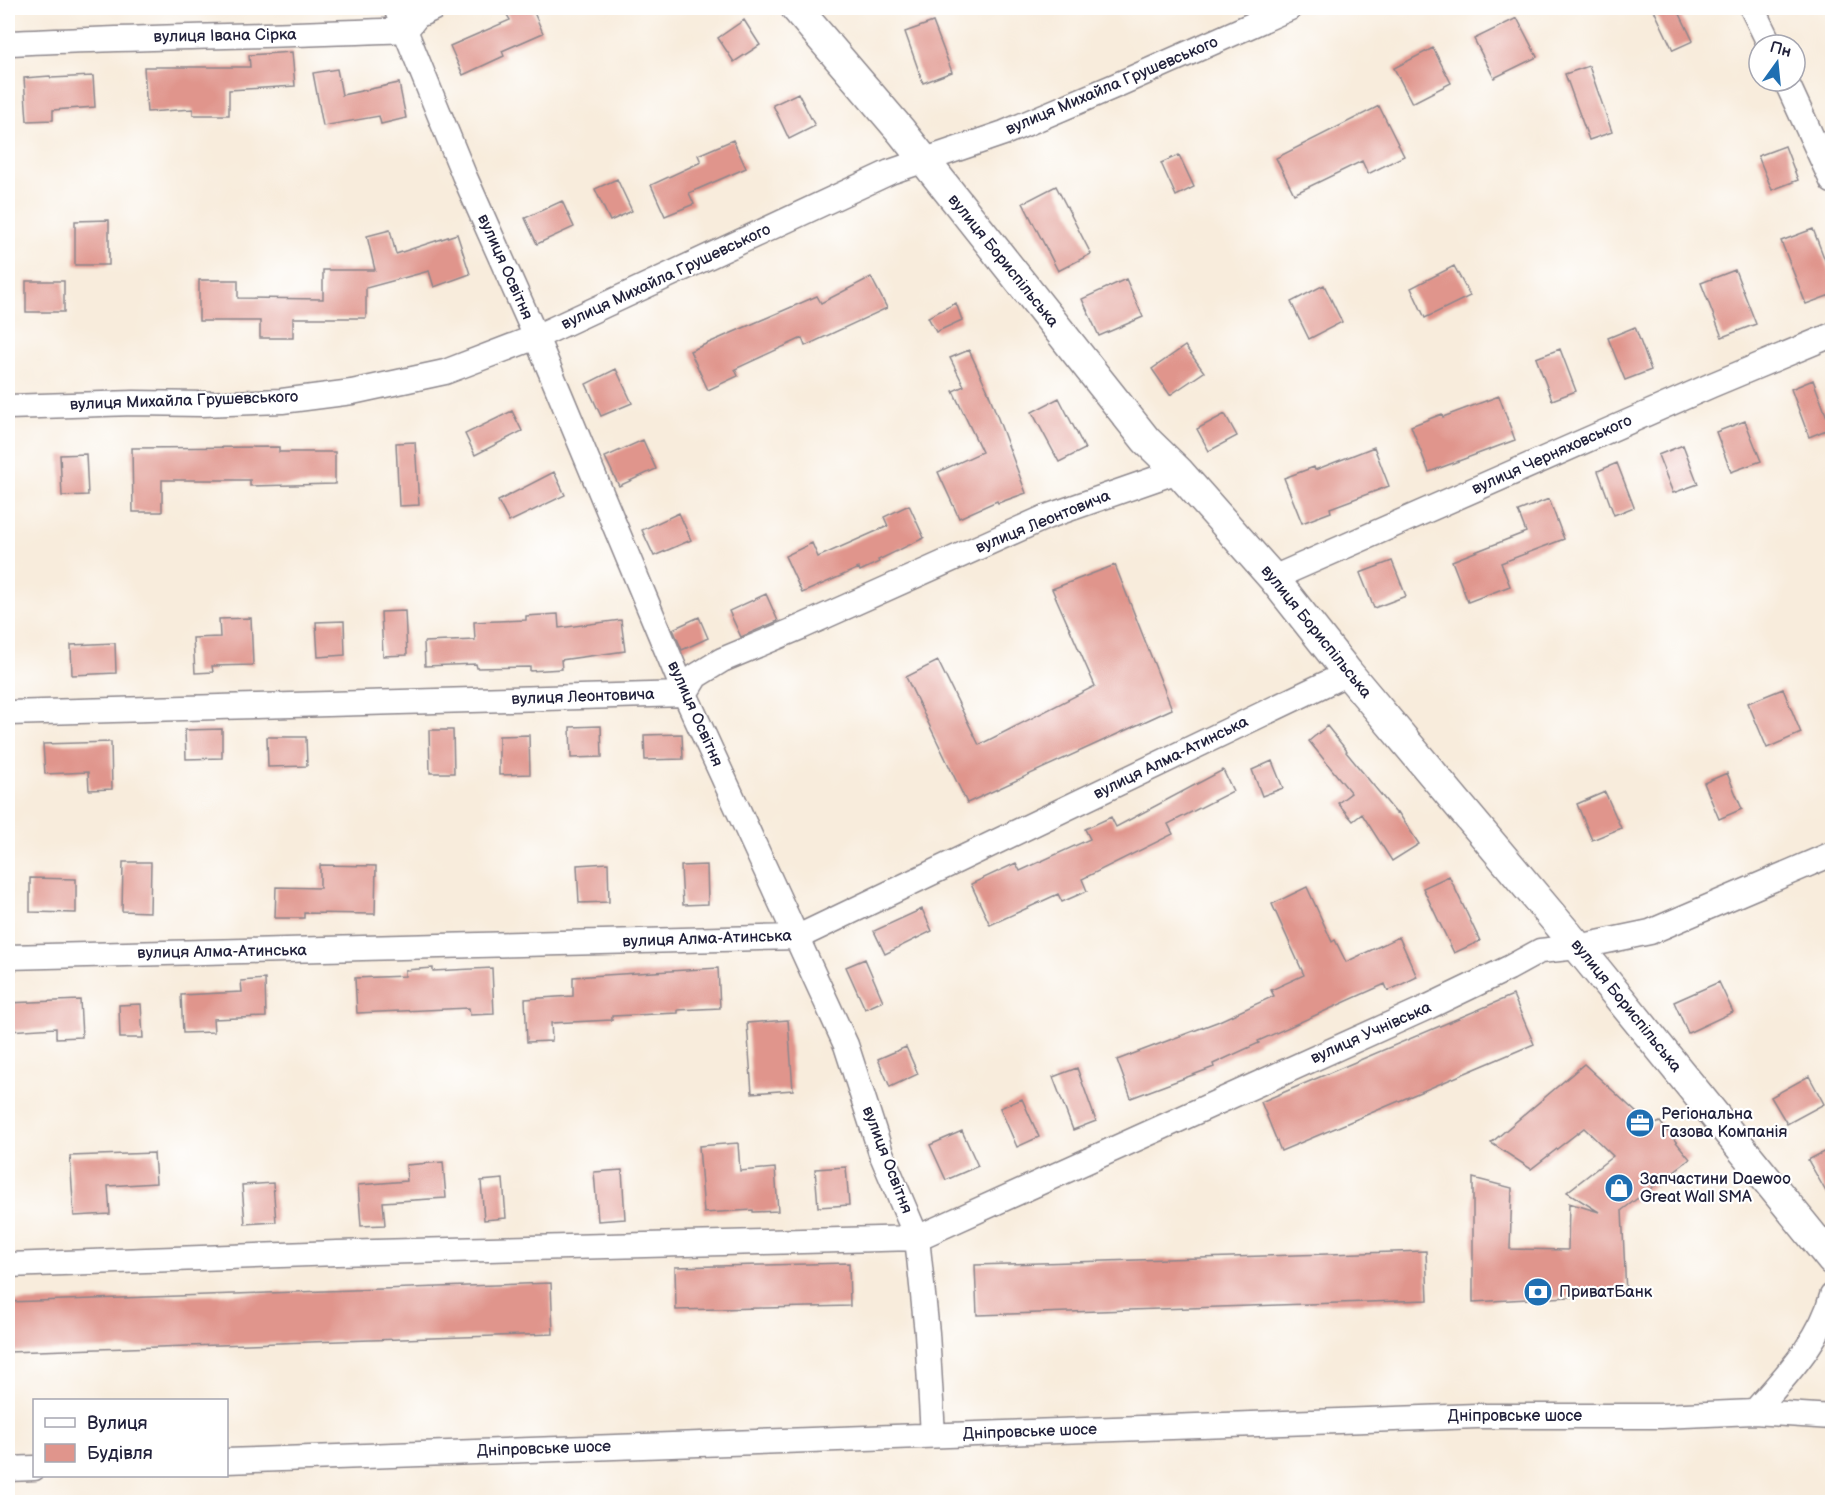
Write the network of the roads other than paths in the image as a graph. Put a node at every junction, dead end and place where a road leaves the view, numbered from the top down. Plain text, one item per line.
1 (396, 8) edge
2 (434, 8) edge
3 (796, 8) edge
4 (1290, 8) edge
5 (1752, 8) edge
6 (406, 30) junction
7 (1764, 33) edge
8 (8, 43) edge
9 (1792, 93) edge
10 (923, 161) junction
11 (1833, 181) edge
12 (1833, 335) edge
13 (536, 337) junction
14 (8, 407) edge
15 (1178, 471) junction
16 (1273, 578) junction
17 (1348, 673) junction
18 (685, 694) junction
19 (8, 713) edge
20 (1833, 854) edge
21 (798, 937) junction
22 (1578, 947) junction
23 (8, 957) edge
24 (917, 1238) junction
25 (1833, 1260) edge
26 (8, 1265) edge
27 (1833, 1296) edge
28 (1754, 1412) junction
29 (1833, 1417) edge
30 (933, 1435) junction
31 (228, 1461) edge
32 (33, 1468) edge
33 (8, 1469) edge

1 - 6 street, вулиця Освітня
2 - 6 street
3 - 10 main road, вулиця Бориспільська
4 - 10 street, вулиця Михайла Грушевського
5 - 7 street
6 - 8 street, вулиця Івана Сірка
6 - 13 street, вулиця Освітня
9 - 11 street
10 - 13 street, вулиця Михайла Грушевського
10 - 15 main road, вулиця Бориспільська
12 - 16 street, вулиця Черняховського
13 - 14 street, вулиця Михайла Грушевського
13 - 18 street, вулиця Освітня
15 - 16 main road, вулиця Бориспільська
15 - 18 street, вулиця Леонтовича
16 - 17 main road, вулиця Бориспільська
17 - 21 street, вулиця Алма-Атинська
17 - 22 main road, вулиця Бориспільська
18 - 19 street, вулиця Леонтовича
18 - 21 street, вулиця Освітня
20 - 22 street, вулиця Учнівська
21 - 23 street, вулиця Алма-Атинська
21 - 24 street, вулиця Освітня
22 - 24 street, вулиця Учнівська
22 - 25 main road, вулиця Бориспільська
24 - 26 street
24 - 30 street, вулиця Освітня
27 - 28 street
28 - 29 street, Дніпровське шосе
28 - 30 street, Дніпровське шосе
30 - 31 street, Дніпровське шосе
32 - 33 street

